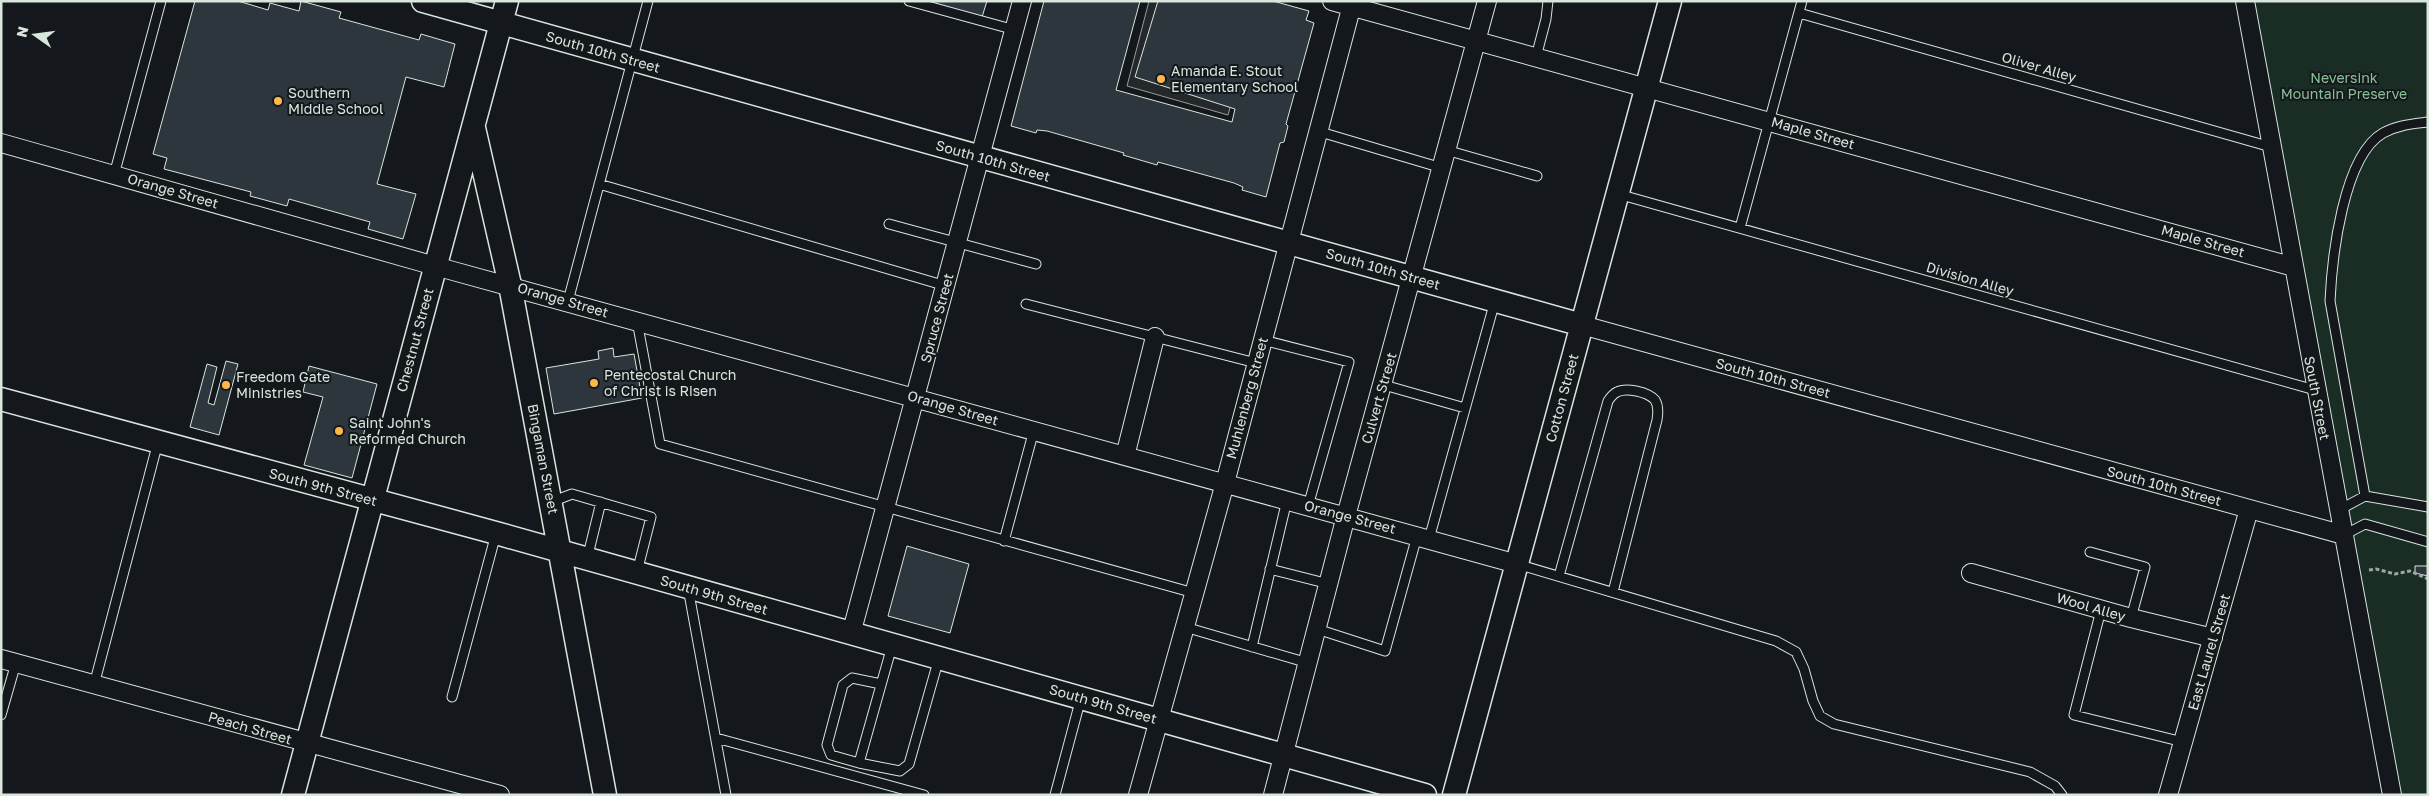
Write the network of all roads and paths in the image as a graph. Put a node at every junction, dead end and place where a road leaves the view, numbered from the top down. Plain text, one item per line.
1 (161, 1) edge
2 (423, 1) edge
3 (648, 1) edge
4 (909, 1) edge
5 (1022, 1) edge
6 (1332, 1) edge
7 (1487, 1) edge
8 (1548, 1) edge
9 (1670, 1) edge
10 (1802, 1) edge
11 (2245, 1) edge
12 (1352, 4) edge
13 (504, 12) edge
14 (1799, 13) junction
15 (1015, 30) junction
16 (1477, 40) junction
17 (1536, 56) junction
18 (633, 60) junction
19 (1647, 87) junction
20 (1770, 121) junction
21 (2428, 122) edge
22 (473, 125) junction
23 (1317, 130) junction
24 (1, 143) edge
25 (2271, 147) junction
26 (1446, 150) junction
27 (980, 157) junction
28 (1442, 168) junction
29 (114, 175) junction
30 (1537, 176) dead end
31 (599, 184) junction
32 (1618, 194) junction
33 (889, 224) dead end
34 (1740, 228) junction
35 (957, 242) junction
36 (1288, 242) junction
37 (1036, 264) dead end
38 (435, 266) junction
39 (2294, 266) junction
40 (1413, 278) junction
41 (510, 285) junction
42 (946, 286) junction
43 (568, 301) junction
44 (1495, 301) junction
45 (1026, 304) dead end
46 (637, 320) junction
47 (1582, 325) junction
48 (1155, 337) junction
49 (1262, 340) junction
50 (1256, 363) junction
51 (1383, 382) junction
52 (2315, 390) junction
53 (916, 398) junction
54 (1, 399) edge
55 (1465, 408) junction
56 (1034, 430) junction
57 (158, 442) junction
58 (1125, 456) junction
59 (1225, 483) junction
60 (2365, 496) junction
61 (1287, 500) junction
62 (372, 501) junction
63 (551, 502) junction
64 (601, 502) junction
65 (1308, 506) junction
66 (2428, 507) edge
67 (886, 508) junction
68 (2249, 509) junction
69 (2339, 510) junction
70 (1346, 516) junction
71 (496, 533) junction
72 (2344, 535) junction
73 (1423, 537) junction
74 (1004, 541) junction
75 (2428, 542) edge
76 (560, 552) junction
77 (2090, 552) dead end
78 (587, 559) junction
79 (1517, 564) junction
80 (1270, 569) junction
81 (2365, 571) dead end
82 (637, 573) junction
83 (1971, 573) dead end
84 (1558, 576) junction
85 (2428, 579) edge
86 (1329, 584) junction
87 (688, 588) junction
88 (1613, 592) junction
89 (1194, 593) junction
90 (2101, 610) junction
91 (2131, 618) junction
92 (1185, 627) junction
93 (1317, 629) junction
94 (851, 634) junction
95 (2213, 638) junction
96 (892, 645) junction
97 (1252, 646) junction
98 (939, 658) junction
99 (9, 661) edge
100 (1308, 663) junction
101 (881, 684) junction
102 (94, 685) junction
103 (452, 698) dead end
104 (1081, 698) junction
105 (1, 715) edge
106 (1159, 720) junction
107 (716, 738) junction
108 (2183, 742) junction
109 (307, 744) junction
110 (1284, 755) junction
111 (859, 763) junction
112 (480, 792) edge
113 (293, 795) edge
114 (500, 795) edge
115 (605, 795) edge
116 (726, 795) edge
117 (924, 795) edge
118 (1055, 795) edge
119 (1138, 795) edge
120 (1273, 795) edge
121 (1425, 795) edge
122 (1454, 795) edge
123 (2062, 795) edge
124 (2168, 795) edge
125 (2392, 795) edge

1 - 29 lane
2 - 13 street, South 10th Street
3 - 18 lane
4 - 15 lane
5 - 15 street, Spruce Street
6 - 12 street, Maple Street
7 - 16 street, Culvert Street
8 - 17 lane
9 - 19 street, Cotton Street
10 - 14 lane
11 - 25 street, South Street
12 - 16 street, Maple Street
12 - 23 street, Muhlenberg Street
13 - 18 street, South 10th Street
13 - 22 street, Chestnut Street
14 - 20 lane
14 - 25 lane, Oliver Alley
15 - 27 street, Spruce Street
16 - 17 street, Maple Street
16 - 26 street, Culvert Street
17 - 19 street, Maple Street
18 - 27 street, South 10th Street
18 - 31 lane
19 - 20 street, Maple Street
19 - 32 street, Cotton Street
20 - 34 lane
20 - 39 street, Maple Street
21 - 60 lane
22 - 38 street, Chestnut Street
22 - 41 street, Bingaman Street
23 - 28 lane
23 - 36 street, Muhlenberg Street
24 - 29 street, Orange Street
25 - 39 street, South Street
26 - 28 street, Culvert Street
26 - 30 lane
27 - 35 street, Spruce Street
27 - 36 street, South 10th Street
28 - 40 street, Culvert Street
29 - 38 street, Orange Street
31 - 42 lane
31 - 43 lane
32 - 34 lane, Division Alley
32 - 47 street, Cotton Street
33 - 35 lane
34 - 52 lane, Division Alley
35 - 37 lane
35 - 42 street, Spruce Street
36 - 40 street, South 10th Street
36 - 49 street, Muhlenberg Street
38 - 41 street, Orange Street
38 - 62 street, Chestnut Street
39 - 52 street, South Street
40 - 44 street, South 10th Street
40 - 51 street, Culvert Street
41 - 43 street, Orange Street
41 - 63 street, Bingaman Street
42 - 53 street, Spruce Street
43 - 46 street, Orange Street
44 - 47 street, South 10th Street
44 - 55 lane
45 - 48 lane
46 - 53 street, Orange Street
46 - 67 lane
47 - 68 street, South 10th Street
47 - 79 street, Cotton Street
48 - 50 lane
48 - 58 street
49 - 50 street, Muhlenberg Street
49 - 65 lane
50 - 59 street, Muhlenberg Street
51 - 55 lane
51 - 70 street, Culvert Street
52 - 69 street, South Street
53 - 56 street, Orange Street
53 - 67 street, Spruce Street
54 - 57 street, South 9th Street
55 - 73 lane
56 - 58 street, Orange Street
56 - 74 lane
57 - 62 street, South 9th Street
57 - 102 lane
58 - 59 street, Orange Street
59 - 61 street, Orange Street
59 - 89 street, Muhlenberg Street
60 - 66 lane
60 - 69 lane
61 - 65 street, Orange Street
61 - 80 lane
62 - 71 street, South 9th Street
62 - 109 street, Chestnut Street
63 - 64 lane
63 - 76 street, Bingaman Street
64 - 78 lane
64 - 82 lane
65 - 70 street, Orange Street
67 - 74 lane
67 - 94 street, Spruce Street
68 - 72 street, South 10th Street
68 - 95 street, East Laurel Street
69 - 72 street, South Street
70 - 73 street, Orange Street
70 - 86 street, Culvert Street
71 - 76 street, South 9th Street
71 - 103 lane
72 - 75 lane
72 - 125 street, South Street
73 - 79 street, Orange Street
73 - 93 lane
74 - 89 lane
76 - 78 street, South 9th Street
76 - 115 street, Bingaman Street
77 - 91 lane
78 - 82 street, South 9th Street
79 - 84 lane
79 - 122 street, Cotton Street
80 - 86 lane
80 - 97 lane
81 - 85 path
82 - 87 street, South 9th Street
83 - 90 street, Wool Alley
84 - 88 lane
84 - 88 lane
86 - 93 street, Culvert Street
87 - 94 street, South 9th Street
87 - 107 lane
88 - 123 lane
89 - 92 street, Muhlenberg Street
90 - 91 street, Wool Alley
90 - 108 lane
91 - 95 street, Wool Alley
92 - 97 lane
92 - 106 street, Muhlenberg Street
93 - 100 street, Culvert Street
94 - 96 street, South 9th Street
95 - 108 street, East Laurel Street
96 - 98 street, South 9th Street
96 - 101 lane
97 - 100 lane
98 - 104 street, South 9th Street
98 - 111 lane
99 - 102 street, Peach Street
99 - 105 lane
100 - 110 street, Culvert Street
101 - 111 lane
101 - 111 lane
102 - 109 street, Peach Street
104 - 106 street, South 9th Street
104 - 118 lane
106 - 110 street, South 9th Street
106 - 119 street, Muhlenberg Street
107 - 116 lane
107 - 117 lane
108 - 124 street, East Laurel Street
109 - 112 street, Peach Street
109 - 113 street, Chestnut Street
110 - 120 street, Culvert Street
110 - 121 street, South 9th Street
112 - 114 street, Peach Street

